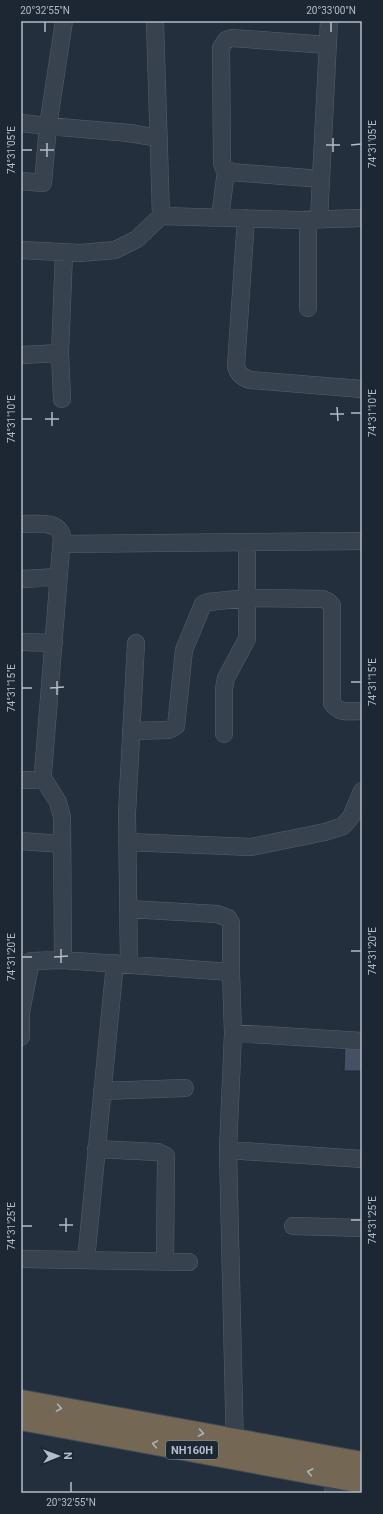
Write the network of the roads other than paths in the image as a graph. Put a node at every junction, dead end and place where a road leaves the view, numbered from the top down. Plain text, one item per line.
1 (64, 21) edge
2 (329, 21) edge
3 (155, 22) dead end
4 (328, 45) junction
5 (21, 122) edge
6 (48, 126) junction
7 (159, 138) junction
8 (226, 171) junction
9 (321, 179) junction
10 (21, 181) edge
11 (161, 216) junction
12 (220, 218) junction
13 (246, 218) junction
14 (362, 218) edge
15 (314, 219) junction
16 (21, 250) edge
17 (64, 253) junction
18 (308, 308) dead end
19 (60, 353) junction
20 (21, 355) edge
21 (362, 389) edge
22 (62, 399) dead end
23 (21, 524) edge
24 (362, 541) edge
25 (247, 542) junction
26 (62, 544) junction
27 (59, 577) junction
28 (21, 579) edge
29 (248, 598) junction
30 (21, 642) edge
31 (54, 643) junction
32 (136, 643) dead end
33 (362, 711) edge
34 (131, 731) junction
35 (224, 734) dead end
36 (43, 778) junction
37 (21, 780) edge
38 (362, 791) edge
39 (21, 841) edge
40 (127, 842) junction
41 (62, 844) junction
42 (128, 909) junction
43 (63, 960) junction
44 (122, 963) junction
45 (231, 972) junction
46 (21, 1012) edge
47 (233, 1033) junction
48 (21, 1037) edge
49 (362, 1041) edge
50 (185, 1088) dead end
51 (102, 1091) junction
52 (96, 1149) junction
53 (228, 1150) junction
54 (362, 1159) edge
55 (293, 1226) dead end
56 (362, 1228) edge
57 (21, 1259) edge
58 (86, 1260) junction
59 (165, 1261) junction
60 (189, 1262) dead end
61 (21, 1402) edge
62 (21, 1419) edge
63 (235, 1449) junction
64 (362, 1463) edge
65 (362, 1482) edge
66 (334, 1485) edge

1 - 6 street
2 - 4 street
3 - 7 street
4 - 8 street
4 - 9 street
5 - 6 street
6 - 7 street
6 - 10 street
7 - 11 street
8 - 9 street
8 - 12 street
9 - 15 street
11 - 12 street
11 - 17 street
12 - 13 street
13 - 15 street
13 - 21 street
14 - 15 street
15 - 18 street
16 - 17 street
17 - 19 street
19 - 20 street
19 - 22 street
23 - 26 street
24 - 25 street
25 - 26 street
25 - 29 street
26 - 27 street
27 - 28 street
27 - 31 street
29 - 33 street
29 - 34 street
29 - 35 street
30 - 31 street
31 - 36 street
32 - 34 street
34 - 40 street
36 - 37 street
36 - 41 street
38 - 40 street
39 - 41 street
40 - 42 street
41 - 43 street
42 - 44 street
42 - 45 street
43 - 44 street
43 - 46 street
44 - 45 street
44 - 51 street
45 - 47 street
46 - 48 street
47 - 49 street
47 - 53 street
50 - 51 street
51 - 52 street
52 - 58 street
52 - 59 street
53 - 54 street
53 - 63 street
55 - 56 street
57 - 58 street
58 - 59 street
59 - 60 street
61 -> 63 highway, NH160H
63 -> 62 highway, NH160H
63 - 64 highway, NH160H
66 -> 63 highway, NH160H
65 - 66 highway, NH160H

